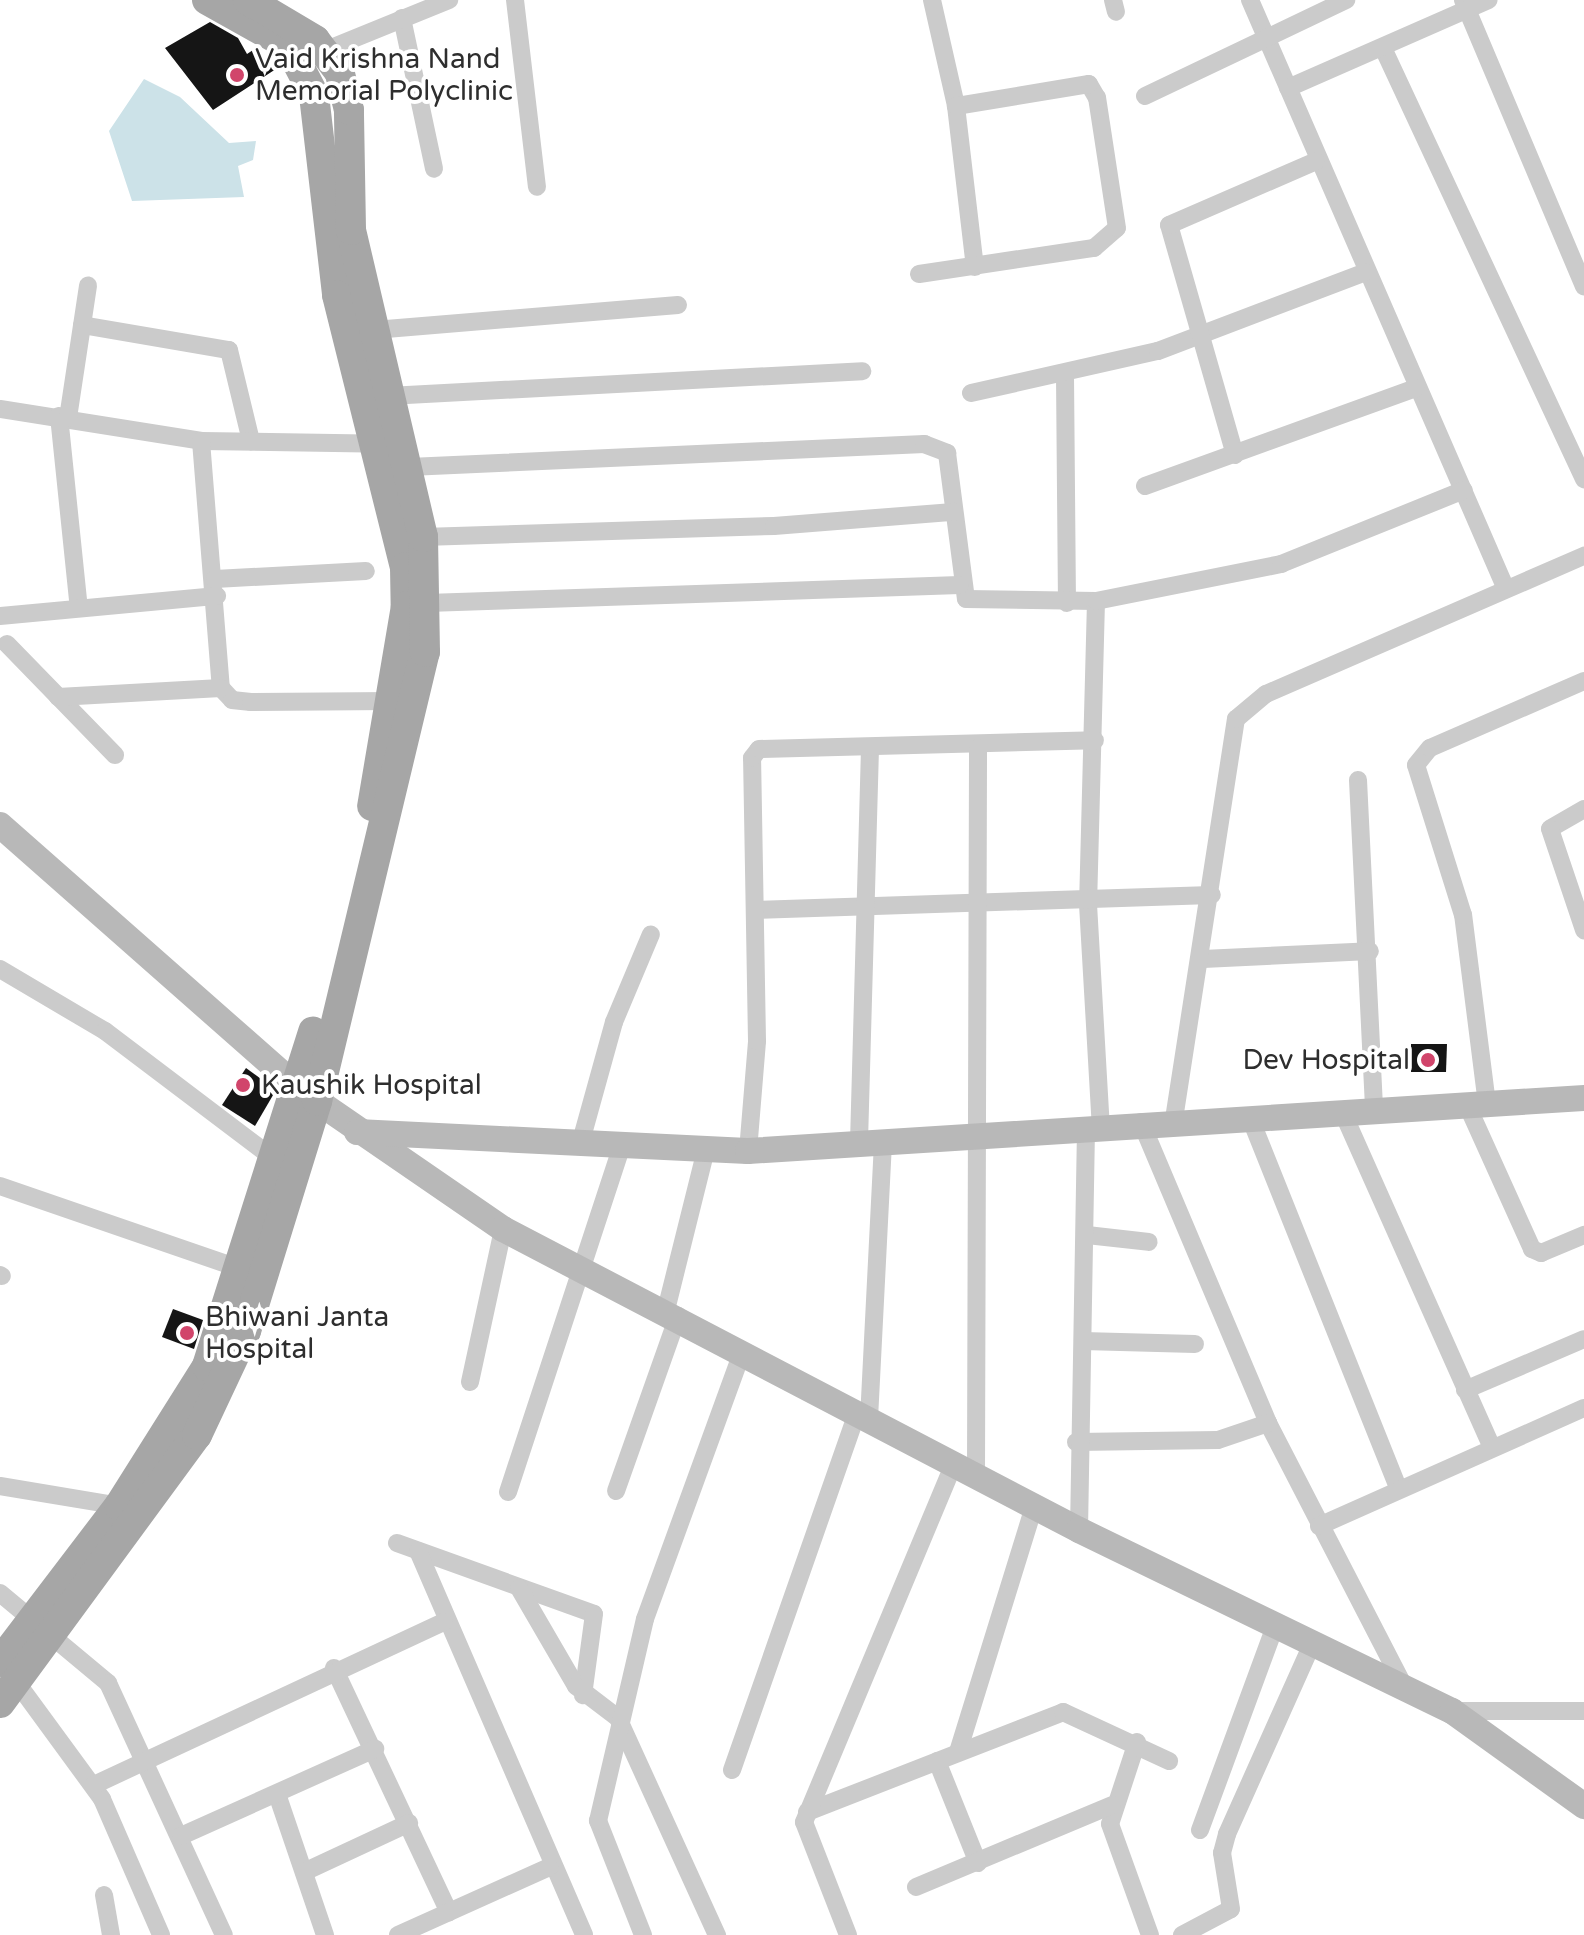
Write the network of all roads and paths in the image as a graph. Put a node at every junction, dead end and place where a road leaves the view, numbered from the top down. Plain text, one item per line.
1 (207, 0) edge
2 (248, 0) edge
3 (515, 0) edge
4 (932, 0) edge
5 (1250, 0) edge
6 (1346, 0) edge
7 (1488, 0) edge
8 (444, 1) edge
9 (1465, 4) edge
10 (402, 18) junction
11 (1265, 38) junction
12 (1383, 48) junction
13 (326, 50) junction
14 (1288, 88) junction
15 (1145, 96) dead end
16 (956, 106) junction
17 (1316, 161) junction
18 (434, 169) dead end
19 (537, 187) dead end
20 (975, 267) junction
21 (1366, 272) junction
22 (919, 274) dead end
23 (88, 285) dead end
24 (1584, 286) edge
25 (678, 305) dead end
26 (82, 325) junction
27 (374, 330) junction
28 (1203, 334) junction
29 (862, 371) dead end
30 (1065, 376) junction
31 (1416, 388) junction
32 (971, 393) dead end
33 (388, 396) junction
34 (0, 409) edge
35 (64, 417) junction
36 (201, 441) junction
37 (251, 441) junction
38 (395, 452) junction
39 (1235, 455) junction
40 (1584, 479) edge
41 (1145, 486) dead end
42 (1464, 490) junction
43 (953, 512) junction
44 (423, 537) junction
45 (1584, 556) edge
46 (366, 571) dead end
47 (960, 585) junction
48 (216, 588) junction
49 (1506, 589) junction
50 (1096, 601) junction
51 (427, 603) junction
52 (1067, 603) junction
53 (79, 608) junction
54 (8, 615) edge
55 (3, 648) edge
56 (1584, 681) edge
57 (221, 688) junction
58 (58, 697) junction
59 (392, 701) junction
60 (1095, 740) junction
61 (978, 748) junction
62 (870, 750) junction
63 (115, 755) dead end
64 (1358, 780) dead end
65 (1584, 809) edge
66 (0, 825) edge
67 (1212, 895) junction
68 (1088, 904) junction
69 (973, 908) junction
70 (756, 910) junction
71 (869, 911) junction
72 (1584, 930) edge
73 (651, 934) dead end
74 (1370, 951) junction
75 (1203, 959) junction
76 (0, 969) edge
77 (308, 1094) junction
78 (1584, 1098) edge
79 (1478, 1105) junction
80 (1343, 1113) junction
81 (1374, 1113) junction
82 (1174, 1119) junction
83 (1251, 1120) junction
84 (1141, 1122) junction
85 (1094, 1128) junction
86 (357, 1132) junction
87 (980, 1137) junction
88 (581, 1141) junction
89 (871, 1142) junction
90 (622, 1145) junction
91 (706, 1150) junction
92 (748, 1151) junction
93 (273, 1158) junction
94 (0, 1186) edge
95 (503, 1229) junction
96 (1087, 1235) junction
97 (1584, 1235) edge
98 (1149, 1242) dead end
99 (579, 1268) junction
100 (241, 1269) junction
101 (672, 1313) junction
102 (1584, 1339) edge
103 (1083, 1341) junction
104 (1195, 1344) dead end
105 (742, 1352) junction
106 (470, 1382) dead end
107 (1465, 1390) junction
108 (1584, 1408) edge
109 (863, 1416) junction
110 (1268, 1423) junction
111 (1076, 1442) junction
112 (1492, 1448) junction
113 (966, 1468) junction
114 (0, 1486) edge
115 (1398, 1487) junction
116 (616, 1491) dead end
117 (508, 1492) dead end
118 (119, 1506) junction
119 (1034, 1506) junction
120 (1319, 1526) junction
121 (1079, 1530) junction
122 (397, 1543) dead end
123 (418, 1551) junction
124 (519, 1588) junction
125 (0, 1593) edge
126 (444, 1622) junction
127 (42, 1626) junction
128 (1275, 1626) junction
129 (1312, 1644) junction
130 (334, 1668) junction
131 (5, 1682) edge
132 (1405, 1690) junction
133 (583, 1695) junction
134 (1452, 1711) junction
135 (1584, 1711) edge
136 (618, 1718) junction
137 (1137, 1742) junction
138 (375, 1749) junction
139 (958, 1752) junction
140 (145, 1761) junction
141 (937, 1761) junction
142 (1169, 1761) dead end
143 (732, 1770) dead end
144 (94, 1785) junction
145 (277, 1794) junction
146 (1112, 1805) junction
147 (1584, 1806) edge
148 (807, 1812) junction
149 (409, 1823) junction
150 (1200, 1830) dead end
151 (181, 1836) junction
152 (978, 1863) junction
153 (549, 1867) junction
154 (304, 1872) junction
155 (916, 1887) dead end
156 (104, 1895) dead end
157 (449, 1912) junction
158 (111, 1935) edge
159 (161, 1935) edge
160 (224, 1935) edge
161 (325, 1935) edge
162 (398, 1935) edge
163 (584, 1935) edge
164 (643, 1935) edge
165 (717, 1935) edge
166 (848, 1935) edge
167 (1150, 1935) edge
168 (1182, 1935) edge

1 - 38 main road
2 - 13 main road
3 - 19 street
4 - 16 street
5 - 11 street
6 - 11 street
7 - 9 street
8 - 10 street
9 - 12 street
9 - 24 street
10 - 13 street
10 - 18 street
11 - 14 street
11 - 15 street
12 - 14 street
12 - 40 street
13 - 27 main road
14 - 17 street
16 - 20 street
16 - 20 street
17 - 21 street
17 - 28 street
20 - 22 street
21 - 28 street
21 - 31 street
23 - 26 street
25 - 27 street
26 - 35 street
26 - 37 street
27 - 33 main road
28 - 30 street
28 - 39 street
29 - 33 street
30 - 32 street
30 - 52 street
31 - 39 street
31 - 42 street
33 - 38 main road
34 - 35 street
35 - 36 street
35 - 53 street
36 - 37 street
36 - 48 street
37 - 38 street
38 - 43 street
38 - 44 main road
38 - 59 main road
39 - 41 street
42 - 49 street
42 - 50 street
43 - 44 street
43 - 47 street
44 - 51 main road
45 - 49 street
46 - 48 street
47 - 51 street
47 - 52 street
48 - 53 street
48 - 57 street
49 - 67 street
50 - 52 street
50 - 60 street
51 - 77 main road
53 - 54 street
54 - 55 street
55 - 58 street
56 - 79 street
57 - 58 street
57 - 59 street
58 - 63 street
59 - 77 main road
60 - 61 street
60 - 68 street
61 - 62 street
61 - 69 street
62 - 70 street
62 - 71 street
64 - 74 street
65 - 72 street
66 - 77 street
67 - 68 street
67 - 75 street
68 - 69 street
68 - 85 street
69 - 71 street
69 - 87 street
70 - 71 street
70 - 92 street
71 - 89 street
73 - 88 street
74 - 75 street
74 - 81 street
75 - 82 street
76 - 93 street
77 - 86 street
77 - 93 main road
77 - 127 main road
78 - 79 street
79 - 81 street
79 - 97 street
80 - 81 street
80 - 83 street
80 - 107 street
82 - 83 street
82 - 84 street
83 - 115 street
84 - 85 street
84 - 110 street
85 - 87 street
85 - 96 street
86 - 88 street
86 - 95 street
87 - 89 street
87 - 113 street
88 - 90 street
89 - 92 street
89 - 109 street
90 - 91 street
90 - 99 street
91 - 92 street
91 - 101 street
93 - 100 main road
94 - 100 street
95 - 99 street
95 - 106 street
96 - 98 street
96 - 103 street
99 - 101 street
99 - 117 street
100 - 118 main road
101 - 105 street
101 - 116 street
102 - 107 street
103 - 104 street
103 - 111 street
105 - 109 street
105 - 136 street
107 - 112 street
108 - 112 street
109 - 113 street
109 - 143 street
110 - 111 street
110 - 120 street
111 - 121 street
112 - 115 street
113 - 119 street
113 - 148 street
114 - 118 street
115 - 120 street
118 - 127 main road
119 - 121 street
119 - 139 street
120 - 132 street
121 - 128 street
122 - 123 street
123 - 124 street
123 - 126 street
124 - 133 street
124 - 133 street
125 - 127 street
126 - 130 street
126 - 153 street
127 - 131 main road
127 - 140 street
128 - 129 street
128 - 150 street
129 - 132 street
129 - 168 street
130 - 138 street
130 - 140 street
131 - 144 street
132 - 134 street
133 - 136 street
134 - 135 street
134 - 147 street
136 - 164 street
136 - 165 street
137 - 139 street
137 - 142 street
137 - 146 street
138 - 145 street
138 - 149 street
139 - 141 street
140 - 144 street
140 - 151 street
141 - 148 street
141 - 152 street
144 - 159 street
145 - 151 street
145 - 154 street
146 - 152 street
146 - 167 street
148 - 166 street
149 - 154 street
149 - 157 street
151 - 160 street
152 - 155 street
153 - 157 street
153 - 163 street
154 - 161 street
156 - 158 street
157 - 162 street

